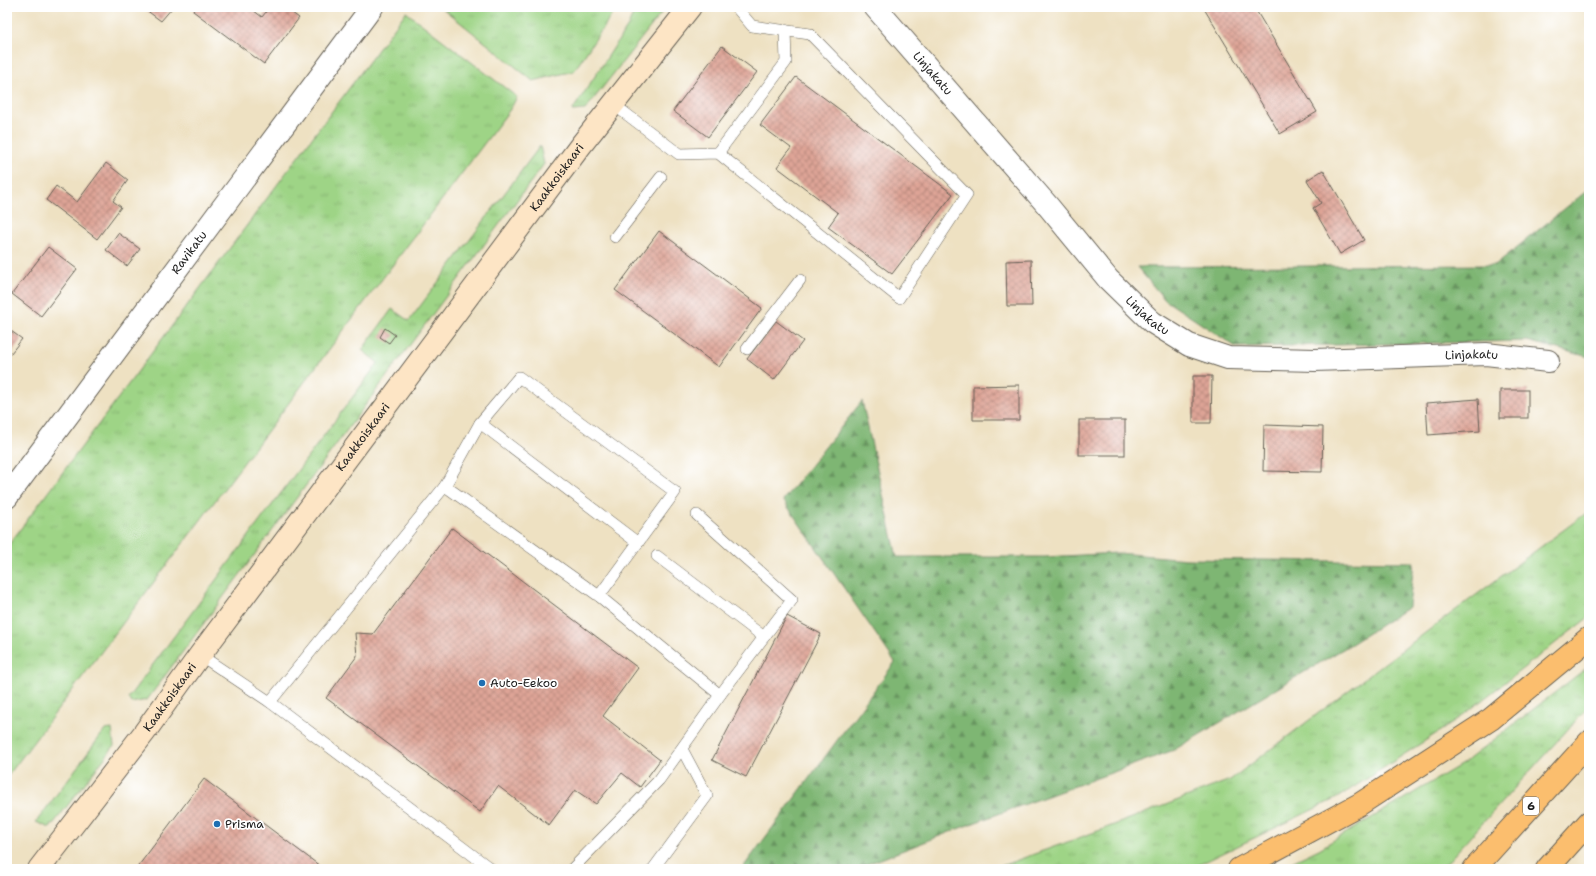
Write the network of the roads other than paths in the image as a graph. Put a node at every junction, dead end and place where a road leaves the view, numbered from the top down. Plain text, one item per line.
1 (372, 7) edge
2 (690, 7) edge
3 (736, 7) edge
4 (875, 7) edge
5 (785, 30) junction
6 (613, 104) junction
7 (718, 153) junction
8 (661, 177) dead end
9 (615, 237) dead end
10 (800, 280) dead end
11 (747, 349) dead end
12 (1548, 361) dead end
13 (480, 423) junction
14 (445, 486) junction
15 (7, 497) edge
16 (697, 515) dead end
17 (638, 543) junction
18 (657, 556) dead end
19 (599, 596) junction
20 (764, 637) junction
21 (1589, 638) edge
22 (200, 655) junction
23 (720, 695) junction
24 (270, 702) junction
25 (1589, 742) edge
26 (682, 749) junction
27 (1589, 822) edge
28 (40, 869) edge
29 (491, 869) edge
30 (572, 869) edge
31 (653, 869) edge
32 (1239, 869) edge
33 (1474, 869) edge
34 (1546, 869) edge

1 - 15 street, Ravikatu
2 - 6 street, Kaakkoiskaari
3 - 5 lane
4 - 12 street, Linjakatu
5 - 7 lane
5 - 7 lane
6 - 7 lane
6 - 22 street, Kaakkoiskaari
8 - 9 lane
10 - 11 lane
13 - 14 lane
13 - 17 lane
13 - 17 lane
14 - 19 lane
14 - 24 lane
16 - 20 lane
17 - 19 lane
18 - 20 lane
19 - 23 lane
20 - 23 lane
21 - 32 highway
22 - 24 lane
22 - 28 street, Kaakkoiskaari
23 - 26 lane
24 - 29 lane
25 - 33 highway, 6
26 - 30 lane
26 - 31 lane
27 - 34 highway

